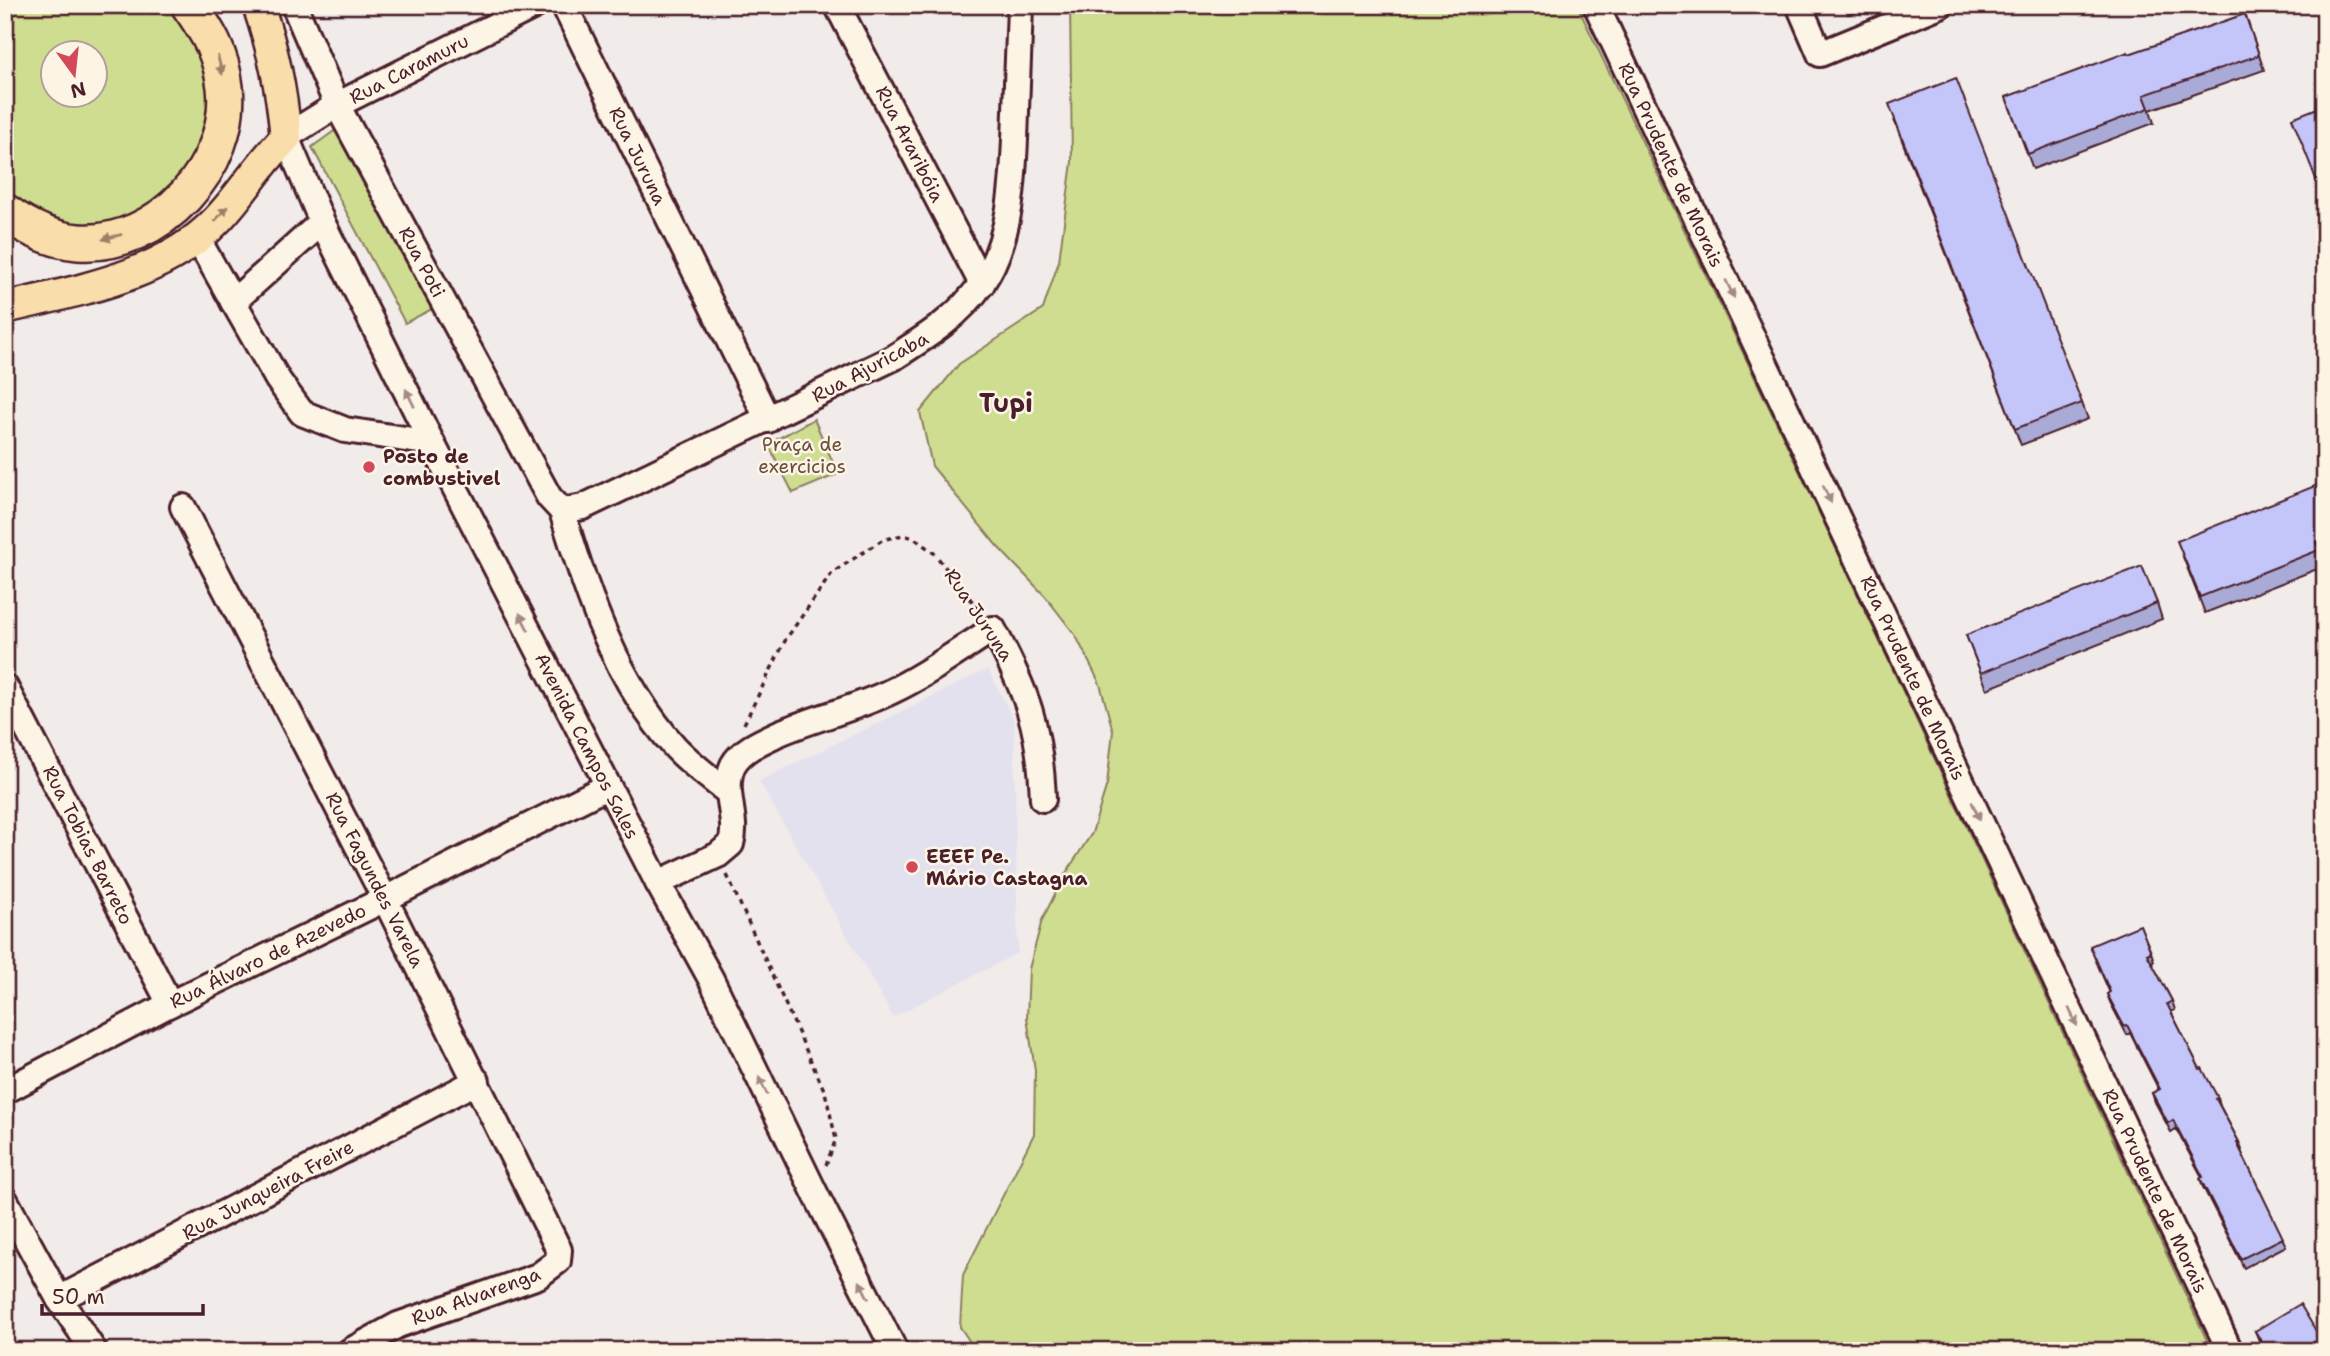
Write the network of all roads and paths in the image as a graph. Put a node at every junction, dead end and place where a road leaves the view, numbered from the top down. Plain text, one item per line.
1 (189, 5) edge
2 (258, 5) edge
3 (294, 5) edge
4 (536, 5) edge
5 (564, 5) edge
6 (837, 5) edge
7 (1020, 5) edge
8 (1596, 5) edge
9 (1799, 5) edge
10 (1940, 5) edge
11 (337, 105) junction
12 (286, 137) junction
13 (5, 212) edge
14 (322, 222) junction
15 (197, 238) junction
16 (982, 284) junction
17 (233, 302) junction
18 (5, 308) edge
19 (768, 420) junction
20 (432, 443) junction
21 (183, 507) dead end
22 (562, 511) junction
23 (993, 629) junction
24 (5, 687) edge
25 (735, 762) junction
26 (608, 786) junction
27 (728, 792) junction
28 (1043, 799) dead end
29 (718, 855) junction
30 (658, 883) junction
31 (385, 899) junction
32 (170, 1004) junction
33 (477, 1081) junction
34 (5, 1091) edge
35 (815, 1194) junction
36 (5, 1200) edge
37 (559, 1256) joint
38 (59, 1299) junction
39 (94, 1351) edge
40 (350, 1351) edge
41 (895, 1351) edge
42 (2230, 1351) edge

1 -> 13 highway
2 - 12 main road
3 - 11 street, Rua Poti
4 - 11 street, Rua Caramuru
5 - 19 street, Rua Juruna
6 - 16 street, Rua Araribóia
7 - 16 street, Rua Ajuricaba
8 -> 42 street, Rua Prudente de Morais
9 - 10 street
11 - 12 street, Rua Caramuru
11 - 22 street, Rua Poti
12 - 14 street, Avenida Campos Sales
15 -> 12 main road
14 - 17 street
20 -> 14 street, Avenida Campos Sales
15 - 17 street
15 - 18 main road
16 - 19 street, Rua Ajuricaba
17 - 20 street
19 - 22 street, Rua Ajuricaba
26 -> 20 street, Avenida Campos Sales
21 - 31 street, Rua Fagundes Varela
22 - 27 street, Rua Poti
23 - 25 street
23 - 25 path, Rua Juruna
23 - 28 street, Rua Juruna
24 - 32 street, Rua Tobias Barreto
25 - 27 street
26 - 30 street, Avenida Campos Sales
26 - 31 street, Rua Álvaro de Azevedo
27 - 29 street
29 - 30 street
29 - 35 path
35 -> 30 street, Avenida Campos Sales
31 - 32 street, Rua Álvaro de Azevedo
31 - 33 street, Rua Fagundes Varela
32 - 34 street, Rua Álvaro de Azevedo
33 - 37 street, Rua Fagundes Varela
33 - 38 street, Rua Junqueira Freire
41 -> 35 street, Avenida Campos Sales
36 - 38 street
37 - 40 street, Rua Alvarenga
38 - 39 street

